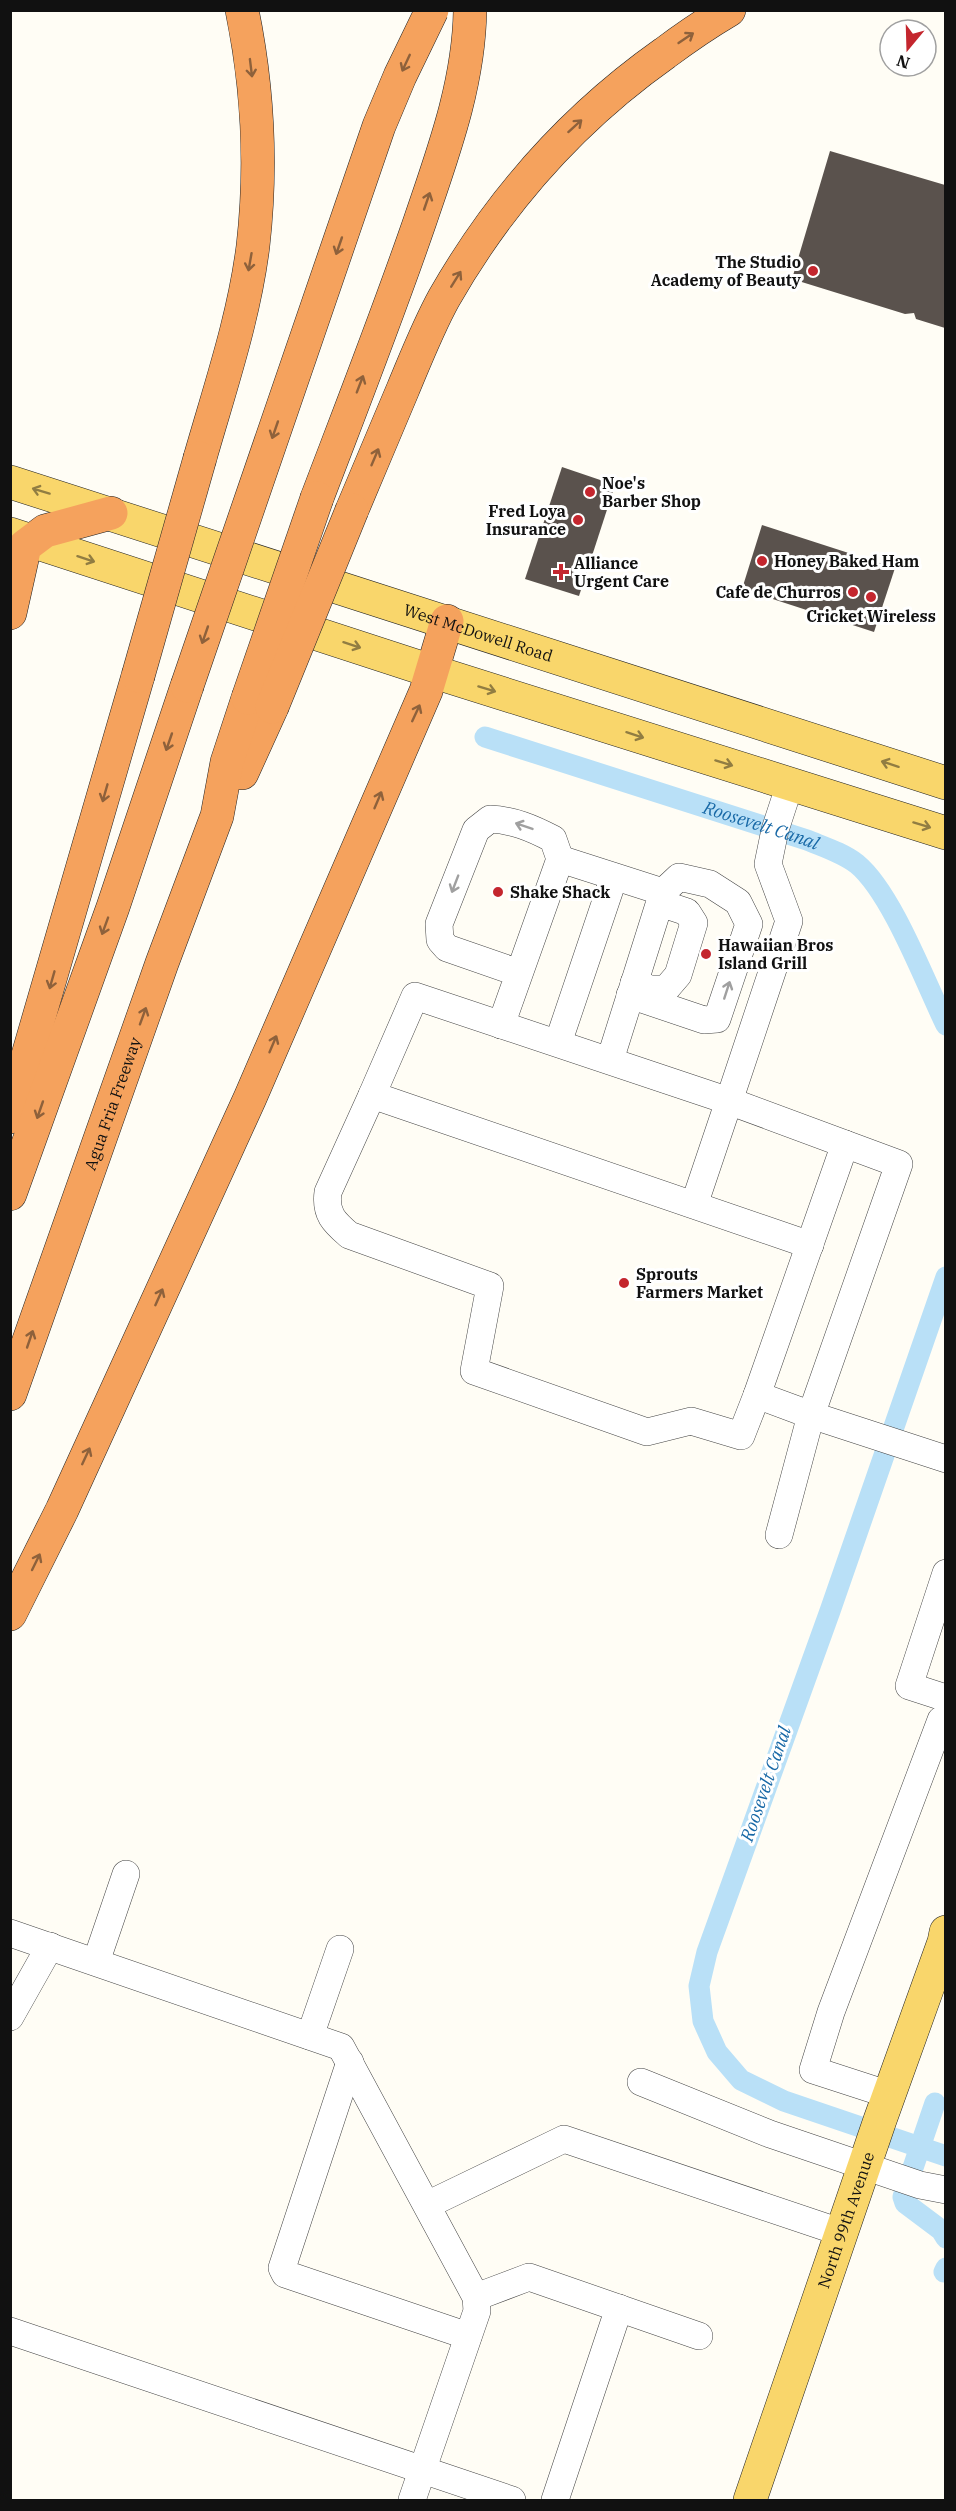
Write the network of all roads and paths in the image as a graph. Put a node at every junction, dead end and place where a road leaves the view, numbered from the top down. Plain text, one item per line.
1 (242, 10) edge
2 (432, 10) edge
3 (729, 10) edge
4 (470, 22) edge
5 (10, 482) edge
6 (111, 513) junction
7 (21, 538) edge
8 (10, 613) edge
9 (447, 621) junction
10 (431, 671) junction
11 (260, 703) junction
12 (945, 783) edge
13 (790, 784) junction
14 (945, 833) edge
15 (560, 859) junction
16 (614, 877) junction
17 (661, 898) junction
18 (519, 973) junction
19 (630, 996) junction
20 (501, 1024) junction
21 (558, 1043) junction
22 (610, 1060) junction
23 (372, 1095) junction
24 (729, 1101) junction
25 (10, 1117) edge
26 (845, 1144) junction
27 (10, 1194) edge
28 (694, 1205) junction
29 (810, 1245) junction
30 (10, 1394) edge
31 (757, 1395) junction
32 (811, 1415) junction
33 (945, 1458) edge
34 (779, 1535) dead end
35 (945, 1573) edge
36 (10, 1614) edge
37 (944, 1711) edge
38 (126, 1874) dead end
39 (10, 1933) edge
40 (945, 1938) edge
41 (50, 1947) junction
42 (340, 1949) dead end
43 (96, 1962) junction
44 (10, 2017) edge
45 (310, 2036) junction
46 (350, 2062) junction
47 (641, 2082) dead end
48 (885, 2108) junction
49 (876, 2165) junction
50 (932, 2187) edge
51 (427, 2205) junction
52 (843, 2233) junction
53 (476, 2297) junction
54 (619, 2308) junction
55 (10, 2331) edge
56 (468, 2336) junction
57 (699, 2336) dead end
58 (422, 2470) junction
59 (412, 2500) edge
60 (512, 2500) edge
61 (555, 2500) edge
62 (750, 2500) edge

1 -> 25 highway, bridge
2 -> 27 highway, bridge
11 -> 3 highway, bridge
11 -> 4 highway, bridge
6 -> 5 main road, West McDowell Road
6 - 7 highway
6 - 9 main road, West McDowell Road
7 - 8 highway
7 -> 10 main road
9 - 10 highway
12 -> 9 main road, West McDowell Road
10 -> 13 main road
36 -> 10 highway
30 -> 11 highway, Agua Fria Freeway
13 -> 14 main road
13 - 24 lane
15 - 16 lane
15 - 18 lane
15 -> 18 lane
16 - 17 lane
16 - 21 lane
17 - 19 lane
17 - 19 lane
19 -> 17 lane
18 - 20 lane
19 - 22 lane
20 - 21 lane
20 - 23 lane
21 - 22 lane
22 - 24 lane
23 - 28 lane
23 - 31 lane
24 - 26 lane
24 - 28 lane
26 - 29 lane
26 - 32 lane
28 - 29 lane
29 - 31 lane
31 - 32 lane
32 - 33 lane
32 - 34 lane
35 - 37 lane
37 - 48 lane
38 - 43 lane
39 - 41 lane
40 - 48 main road, North 99th Avenue
41 - 43 lane
41 - 44 lane
42 - 45 lane
43 - 45 lane
45 - 46 lane
46 - 51 lane
46 - 56 lane
47 - 49 lane
48 - 49 main road, North 99th Avenue
49 - 50 lane
49 - 52 main road, North 99th Avenue
51 - 52 lane
51 - 53 lane
52 - 62 main road, North 99th Avenue
53 - 54 lane
53 - 56 lane
54 - 57 lane
54 - 61 lane
55 - 58 lane
56 - 58 lane
58 - 59 lane
58 - 60 lane

